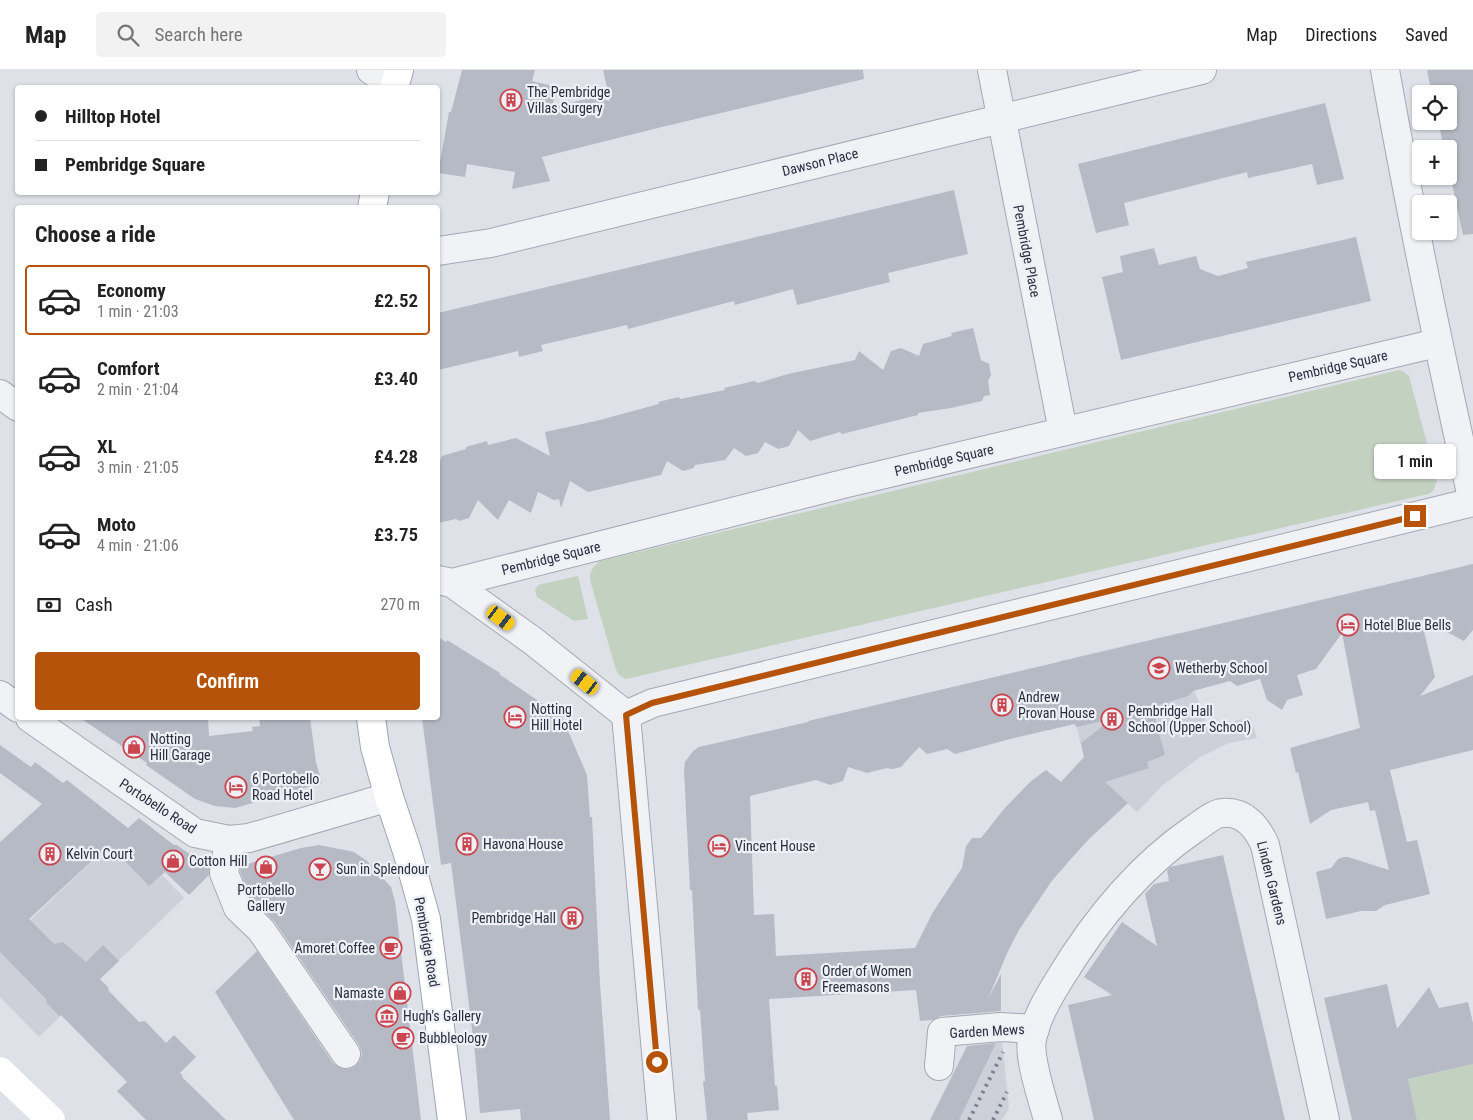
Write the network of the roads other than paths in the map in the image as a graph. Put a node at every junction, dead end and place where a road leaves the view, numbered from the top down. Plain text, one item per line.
1 (371, 70) edge
2 (992, 70) edge
3 (1202, 70) edge
4 (1385, 70) edge
5 (396, 81) edge
6 (1001, 118) junction
7 (440, 251) edge
8 (1437, 343) junction
9 (0, 394) edge
10 (15, 405) edge
11 (1064, 431) junction
12 (1473, 502) edge
13 (445, 582) edge
14 (0, 695) edge
15 (15, 706) edge
16 (626, 715) junction
17 (33, 720) edge
18 (371, 720) edge
19 (389, 797) junction
20 (229, 840) junction
21 (1035, 1029) junction
22 (346, 1054) dead end
23 (939, 1066) dead end
24 (0, 1071) edge
25 (51, 1120) edge
26 (452, 1120) edge
27 (662, 1120) edge
28 (1048, 1120) edge
29 (1325, 1120) edge

1 - 5 street
2 - 6 street, Pembridge Place
3 - 6 street, Dawson Place
4 - 8 street
6 - 7 street, Dawson Place
6 - 11 street, Pembridge Place
8 - 11 street, Pembridge Square
8 - 12 street
9 - 10 street
11 - 13 street, Pembridge Square
12 - 16 street
13 - 16 street, Pembridge Square
14 - 15 street
16 - 27 street
17 - 20 street, Portobello Road
18 - 19 main road, Pembridge Road
19 - 20 street, Portobello Road
19 - 26 main road, Pembridge Road
20 - 22 street
21 - 23 street, Garden Mews
21 - 28 street, Linden Gardens
21 - 29 street, Linden Gardens
24 - 25 main road

